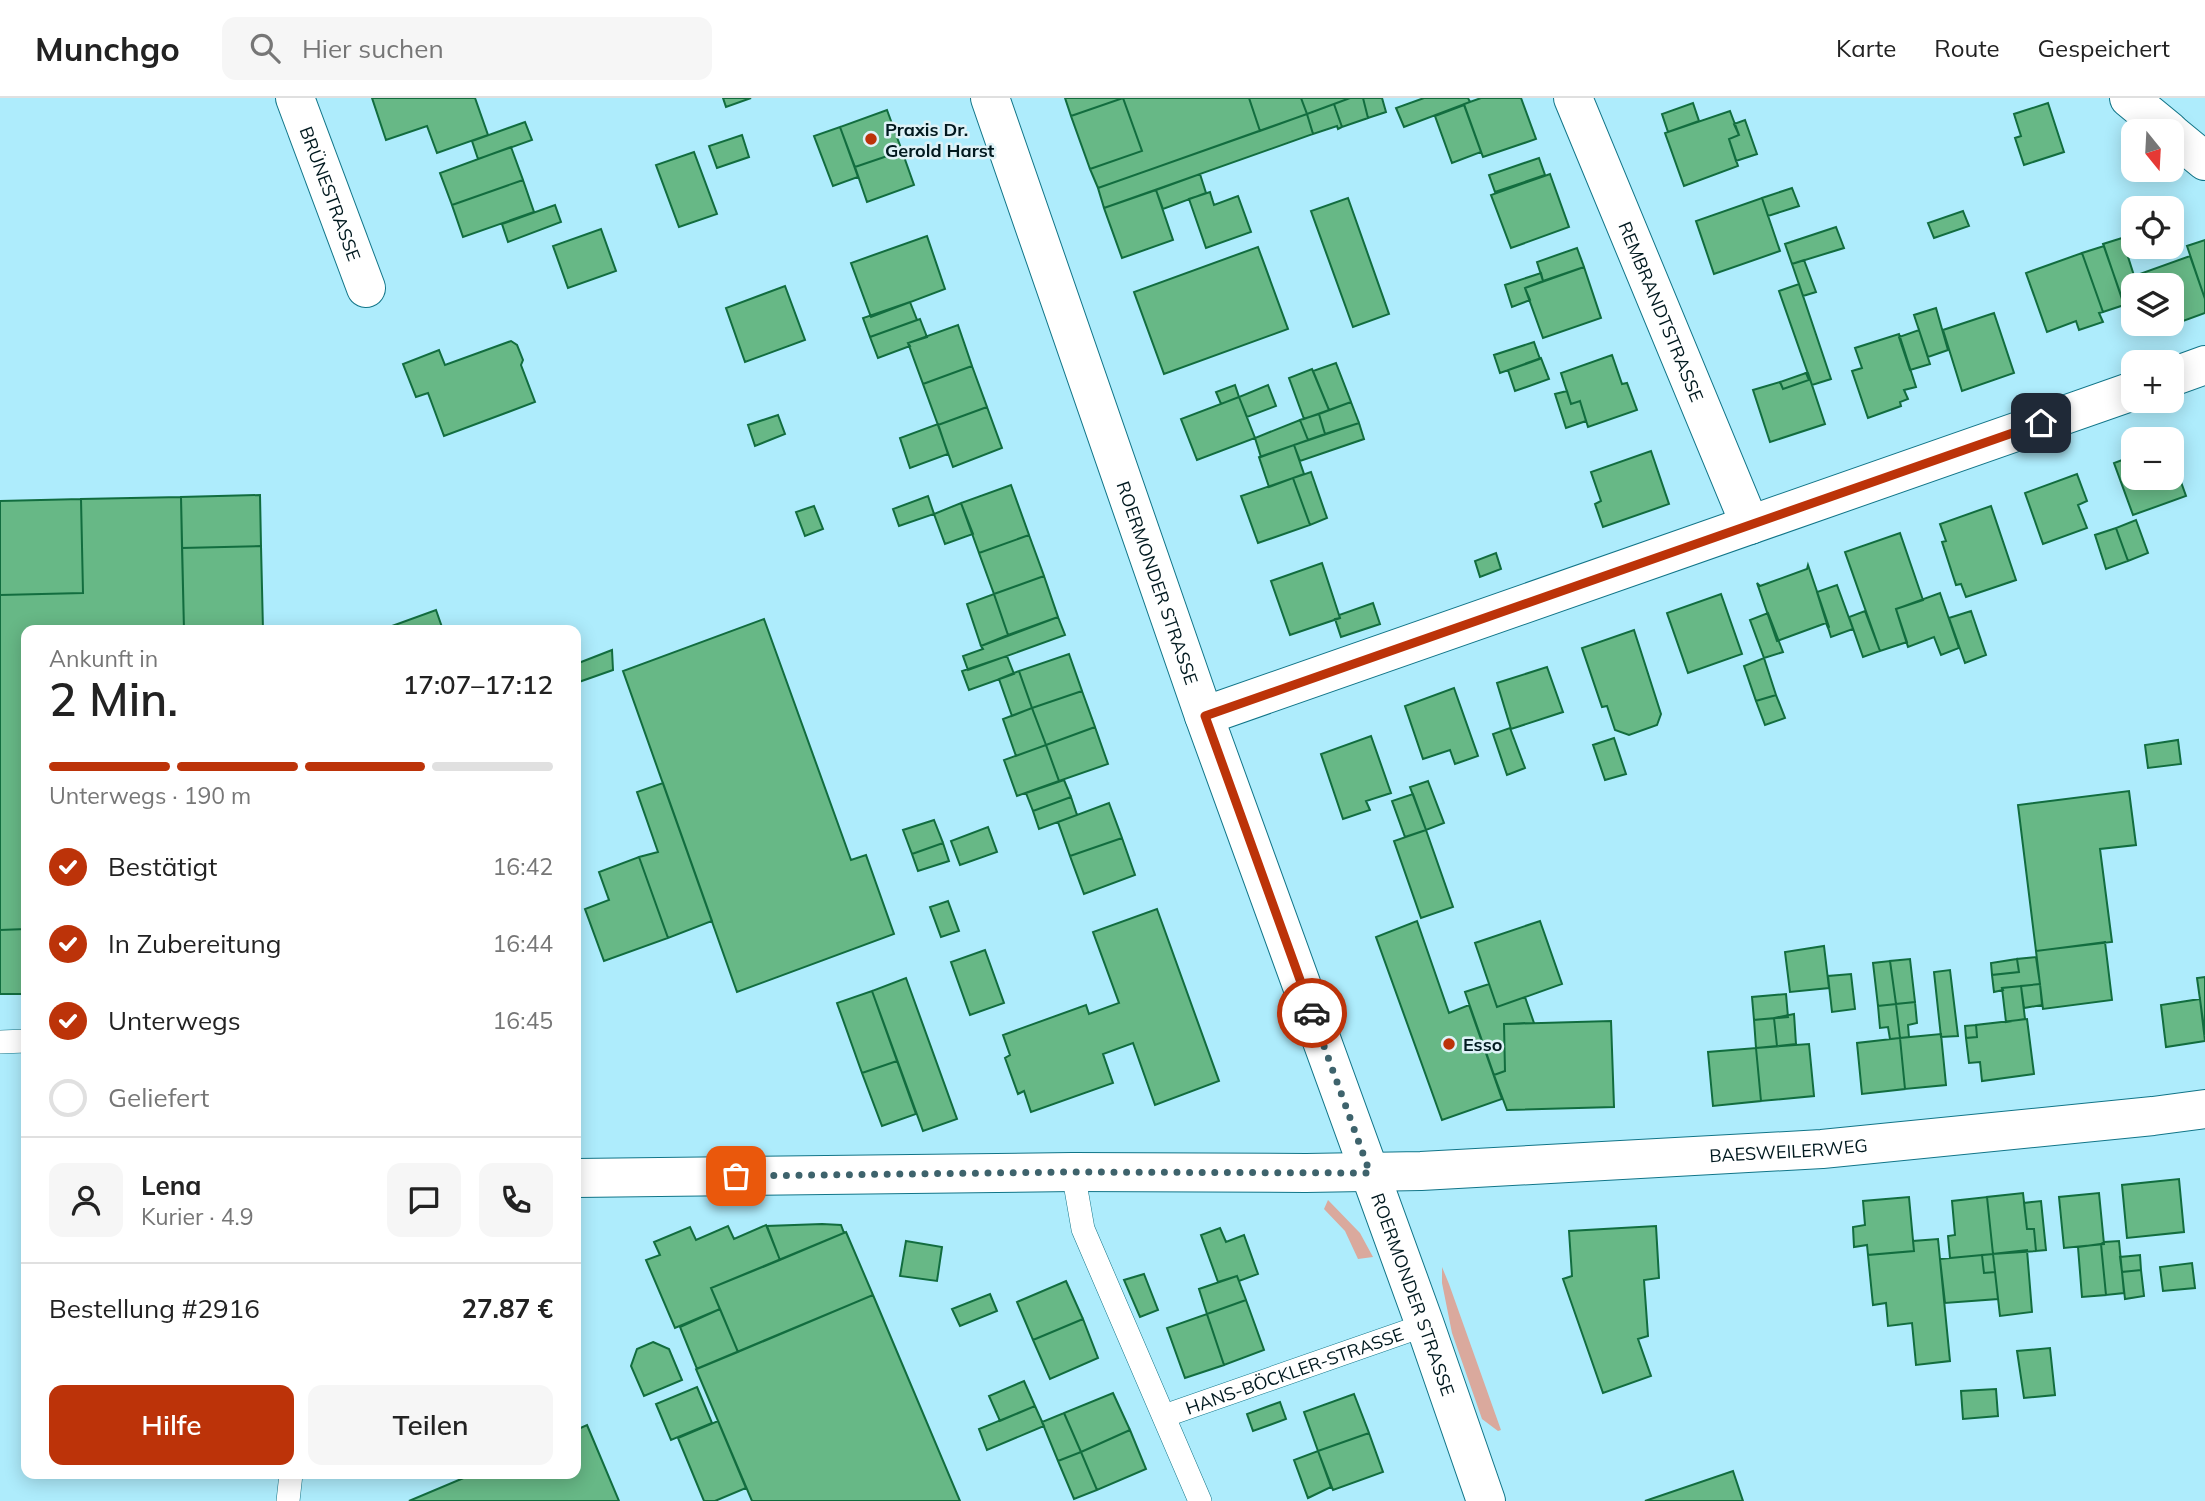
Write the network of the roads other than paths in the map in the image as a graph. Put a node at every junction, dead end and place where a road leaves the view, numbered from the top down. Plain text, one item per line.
1 (295, 98) edge
2 (990, 98) edge
3 (1573, 98) edge
4 (2130, 98) edge
5 (2154, 119) edge
6 (2184, 144) edge
7 (2205, 161) edge
8 (366, 288) dead end
9 (2205, 365) edge
10 (2184, 373) edge
11 (2121, 395) edge
12 (1750, 525) junction
13 (1205, 716) junction
14 (21, 1041) edge
15 (0, 1042) edge
16 (2205, 1109) edge
17 (1073, 1172) junction
18 (1370, 1173) junction
19 (581, 1178) edge
20 (1425, 1325) junction
21 (1164, 1416) junction
22 (290, 1479) edge
23 (288, 1501) edge
24 (1200, 1501) edge
25 (1486, 1501) edge

1 - 8 street, BRÜNESTRASSE
2 - 13 street, ROERMONDER STRASSE
3 - 12 street, REMBRANDTSTRASSE
4 - 5 street
6 - 7 street
9 - 10 street
11 - 12 street
12 - 13 street
13 - 18 street, ROERMONDER STRASSE
14 - 15 lane
16 - 18 street, BAESWEILERWEG
17 - 18 street, BAESWEILERWEG
17 - 19 street, BAESWEILERWEG
17 - 21 lane, HANS-BÖCKLER-STRASSE
18 - 20 street, ROERMONDER STRASSE
20 - 21 lane, HANS-BÖCKLER-STRASSE
20 - 25 street, ROERMONDER STRASSE
21 - 24 lane, HANS-BÖCKLER-STRASSE
22 - 23 lane

